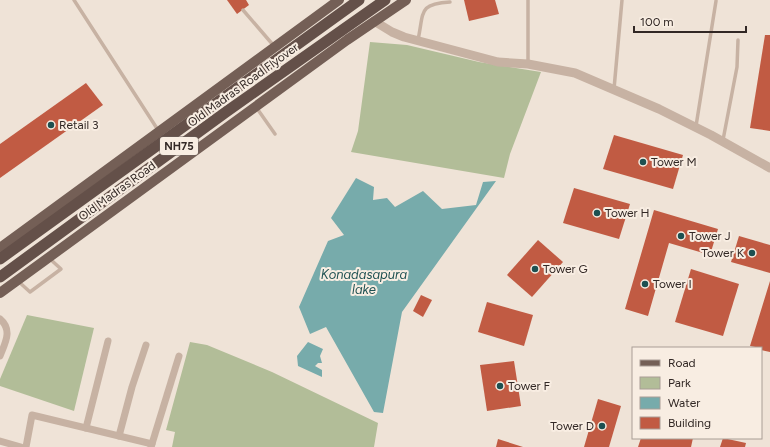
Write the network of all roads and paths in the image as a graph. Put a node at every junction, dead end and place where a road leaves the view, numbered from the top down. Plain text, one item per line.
1 (74, 0) edge
2 (339, 0) edge
3 (385, 0) edge
4 (406, 0) edge
5 (528, 0) edge
6 (622, 0) edge
7 (716, 1) edge
8 (356, 2) edge
9 (450, 2) dead end
10 (244, 10) dead end
11 (374, 22) junction
12 (418, 40) junction
13 (738, 40) dead end
14 (275, 47) junction
15 (528, 64) junction
16 (614, 89) junction
17 (256, 107) junction
18 (695, 127) junction
19 (159, 132) junction
20 (275, 134) dead end
21 (723, 141) junction
22 (770, 168) edge
23 (0, 248) edge
24 (49, 257) junction
25 (0, 259) edge
26 (0, 276) edge
27 (18, 280) junction
28 (0, 293) edge
29 (0, 318) edge
30 (108, 341) dead end
31 (146, 345) dead end
32 (0, 356) edge
33 (179, 356) dead end
34 (86, 428) junction
35 (119, 436) junction
36 (0, 442) edge
37 (151, 446) edge
38 (21, 447) edge
39 (26, 447) edge

1 - 19 lane
2 - 14 main road
3 - 26 highway, Old Madras Road Flyover / NH75
4 - 11 main road, Old Madras Road
5 - 15 lane
6 - 16 lane
7 - 18 lane
8 - 25 highway, Old Madras Road Flyover / NH75
9 - 12 lane
10 - 14 lane
11 - 12 street
11 - 17 main road, Old Madras Road
12 - 15 street
13 - 21 lane
14 - 19 main road
15 - 16 street
16 - 18 street
17 - 20 lane
17 - 24 main road, Old Madras Road
18 - 21 street
19 - 23 main road
21 - 22 street
24 - 27 main road, Old Madras Road
24 - 27 lane
27 - 28 main road, Old Madras Road
29 - 32 street
30 - 34 street
31 - 35 street
33 - 37 street
34 - 35 street
34 - 39 street
35 - 37 street
36 - 38 street

